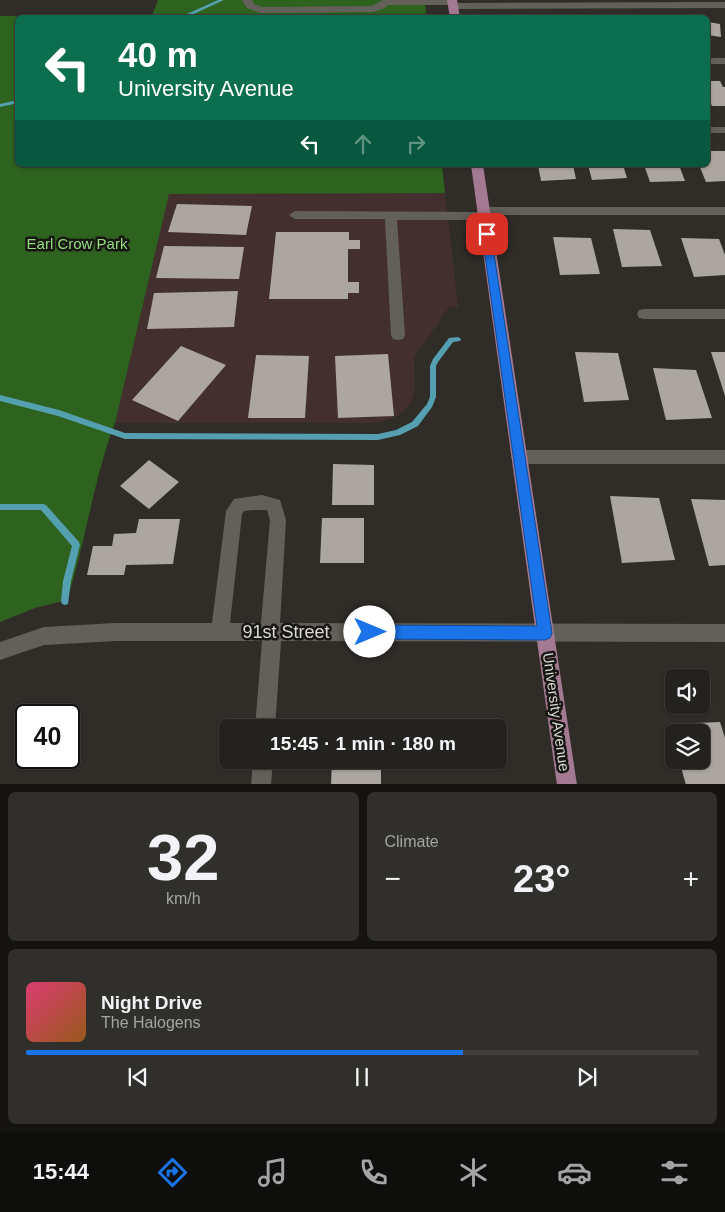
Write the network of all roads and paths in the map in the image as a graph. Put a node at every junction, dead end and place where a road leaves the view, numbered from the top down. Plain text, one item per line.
1 (247, 0) edge
2 (255, 0) edge
3 (385, 3) edge
4 (453, 3) edge
5 (725, 5) edge
6 (710, 61) edge
7 (725, 61) edge
8 (710, 130) edge
9 (725, 130) edge
10 (476, 167) edge
11 (725, 211) edge
12 (484, 213) junction
13 (295, 215) dead end
14 (391, 215) junction
15 (644, 314) dead end
16 (725, 314) edge
17 (398, 335) dead end
18 (519, 457) junction
19 (725, 457) edge
20 (220, 632) junction
21 (271, 632) junction
22 (725, 632) edge
23 (545, 633) junction
24 (0, 651) edge
25 (266, 719) edge
26 (262, 769) edge
27 (261, 784) edge
28 (567, 784) edge

1 - 3 street
2 - 3 street
3 - 4 street
4 - 5 street
6 - 7 street
8 - 9 street
10 - 12 main road, University Avenue
11 - 12 street
12 - 14 street
12 - 18 main road, University Avenue
13 - 14 street
14 - 17 street
15 - 16 street
18 - 19 street
18 - 23 main road, University Avenue
20 - 21 street, 91st Street
20 - 21 street
20 - 24 street, 91st Street
21 - 23 street, 91st Street
21 - 25 street
22 - 23 street, 91st Street
23 - 28 main road, University Avenue
26 - 27 street

